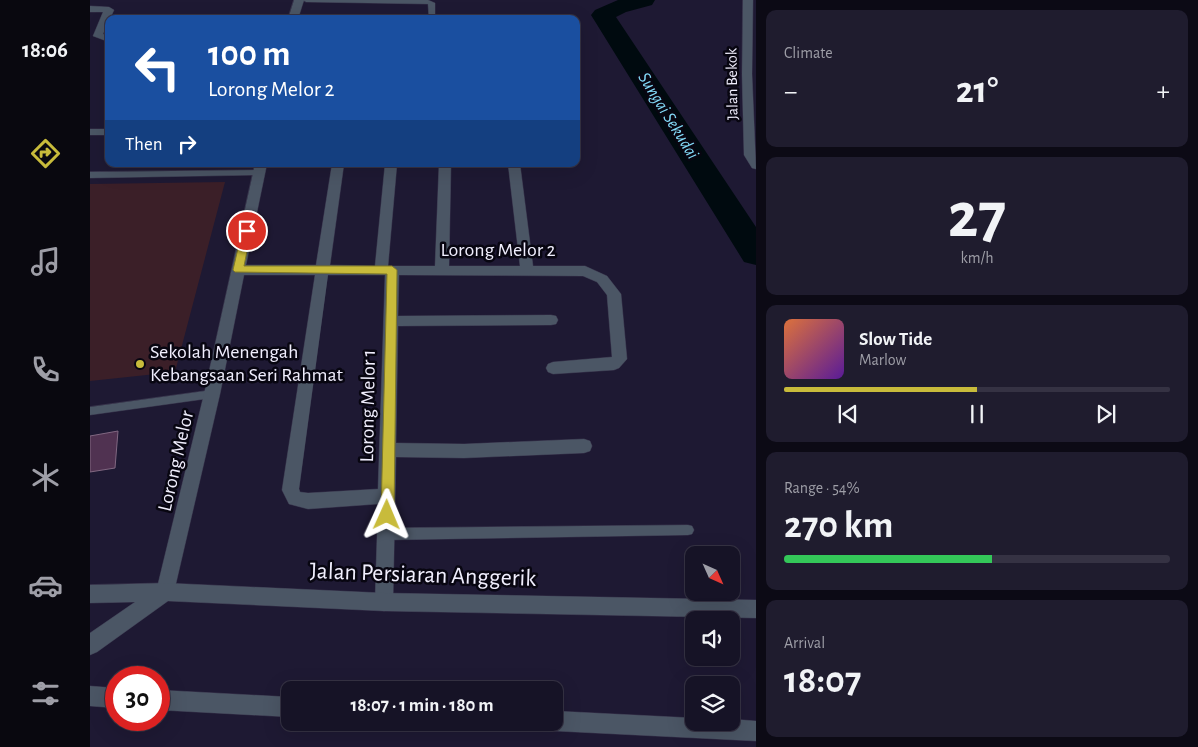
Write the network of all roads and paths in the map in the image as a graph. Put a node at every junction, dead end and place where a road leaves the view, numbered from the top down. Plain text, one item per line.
1 (299, 0) edge
2 (306, 0) edge
3 (748, 0) edge
4 (90, 8) edge
5 (107, 15) edge
6 (294, 15) edge
7 (432, 15) edge
8 (105, 19) edge
9 (105, 38) edge
10 (90, 132) edge
11 (105, 132) edge
12 (756, 165) edge
13 (338, 167) edge
14 (391, 167) edge
15 (444, 167) edge
16 (514, 167) edge
17 (260, 168) edge
18 (90, 175) edge
19 (238, 270) junction
20 (323, 270) junction
21 (386, 270) junction
22 (442, 270) junction
23 (527, 270) junction
24 (391, 320) junction
25 (551, 320) dead end
26 (553, 368) dead end
27 (212, 394) junction
28 (90, 411) edge
29 (584, 446) dead end
30 (388, 450) junction
31 (388, 496) junction
32 (688, 530) dead end
33 (387, 534) junction
34 (165, 592) junction
35 (90, 594) edge
36 (384, 602) junction
37 (756, 609) edge
38 (90, 645) edge
39 (90, 696) edge
40 (105, 697) edge
41 (170, 701) edge
42 (281, 707) edge
43 (563, 721) edge
44 (756, 731) edge

1 - 6 street
2 - 7 lane
3 - 12 street, Jalan Bekok
4 - 5 street
8 - 9 street
10 - 11 street
13 - 20 street
14 - 21 street, Lorong Melor 1
15 - 22 street
16 - 23 street
17 - 18 lane
17 - 19 street, Lorong Melor
19 - 20 street, Lorong Melor 2
19 - 27 street, Lorong Melor
20 - 21 street, Lorong Melor 2
20 - 31 street
21 - 22 street, Lorong Melor 2
21 - 24 street, Lorong Melor 1
22 - 23 street, Lorong Melor 2
23 - 26 street, Lorong Melor 2
24 - 25 street
24 - 30 street, Lorong Melor 1
27 - 28 lane
27 - 34 street, Lorong Melor
29 - 30 street
30 - 31 street, Lorong Melor 1
31 - 33 street, Lorong Melor 1
32 - 33 lane
33 - 36 street, Lorong Melor 1
34 - 35 street, Jalan Persiaran Anggerik
34 - 36 street, Jalan Persiaran Anggerik
34 - 38 street
36 - 37 street, Jalan Persiaran Anggerik
39 - 40 street
41 - 42 street
43 - 44 street

